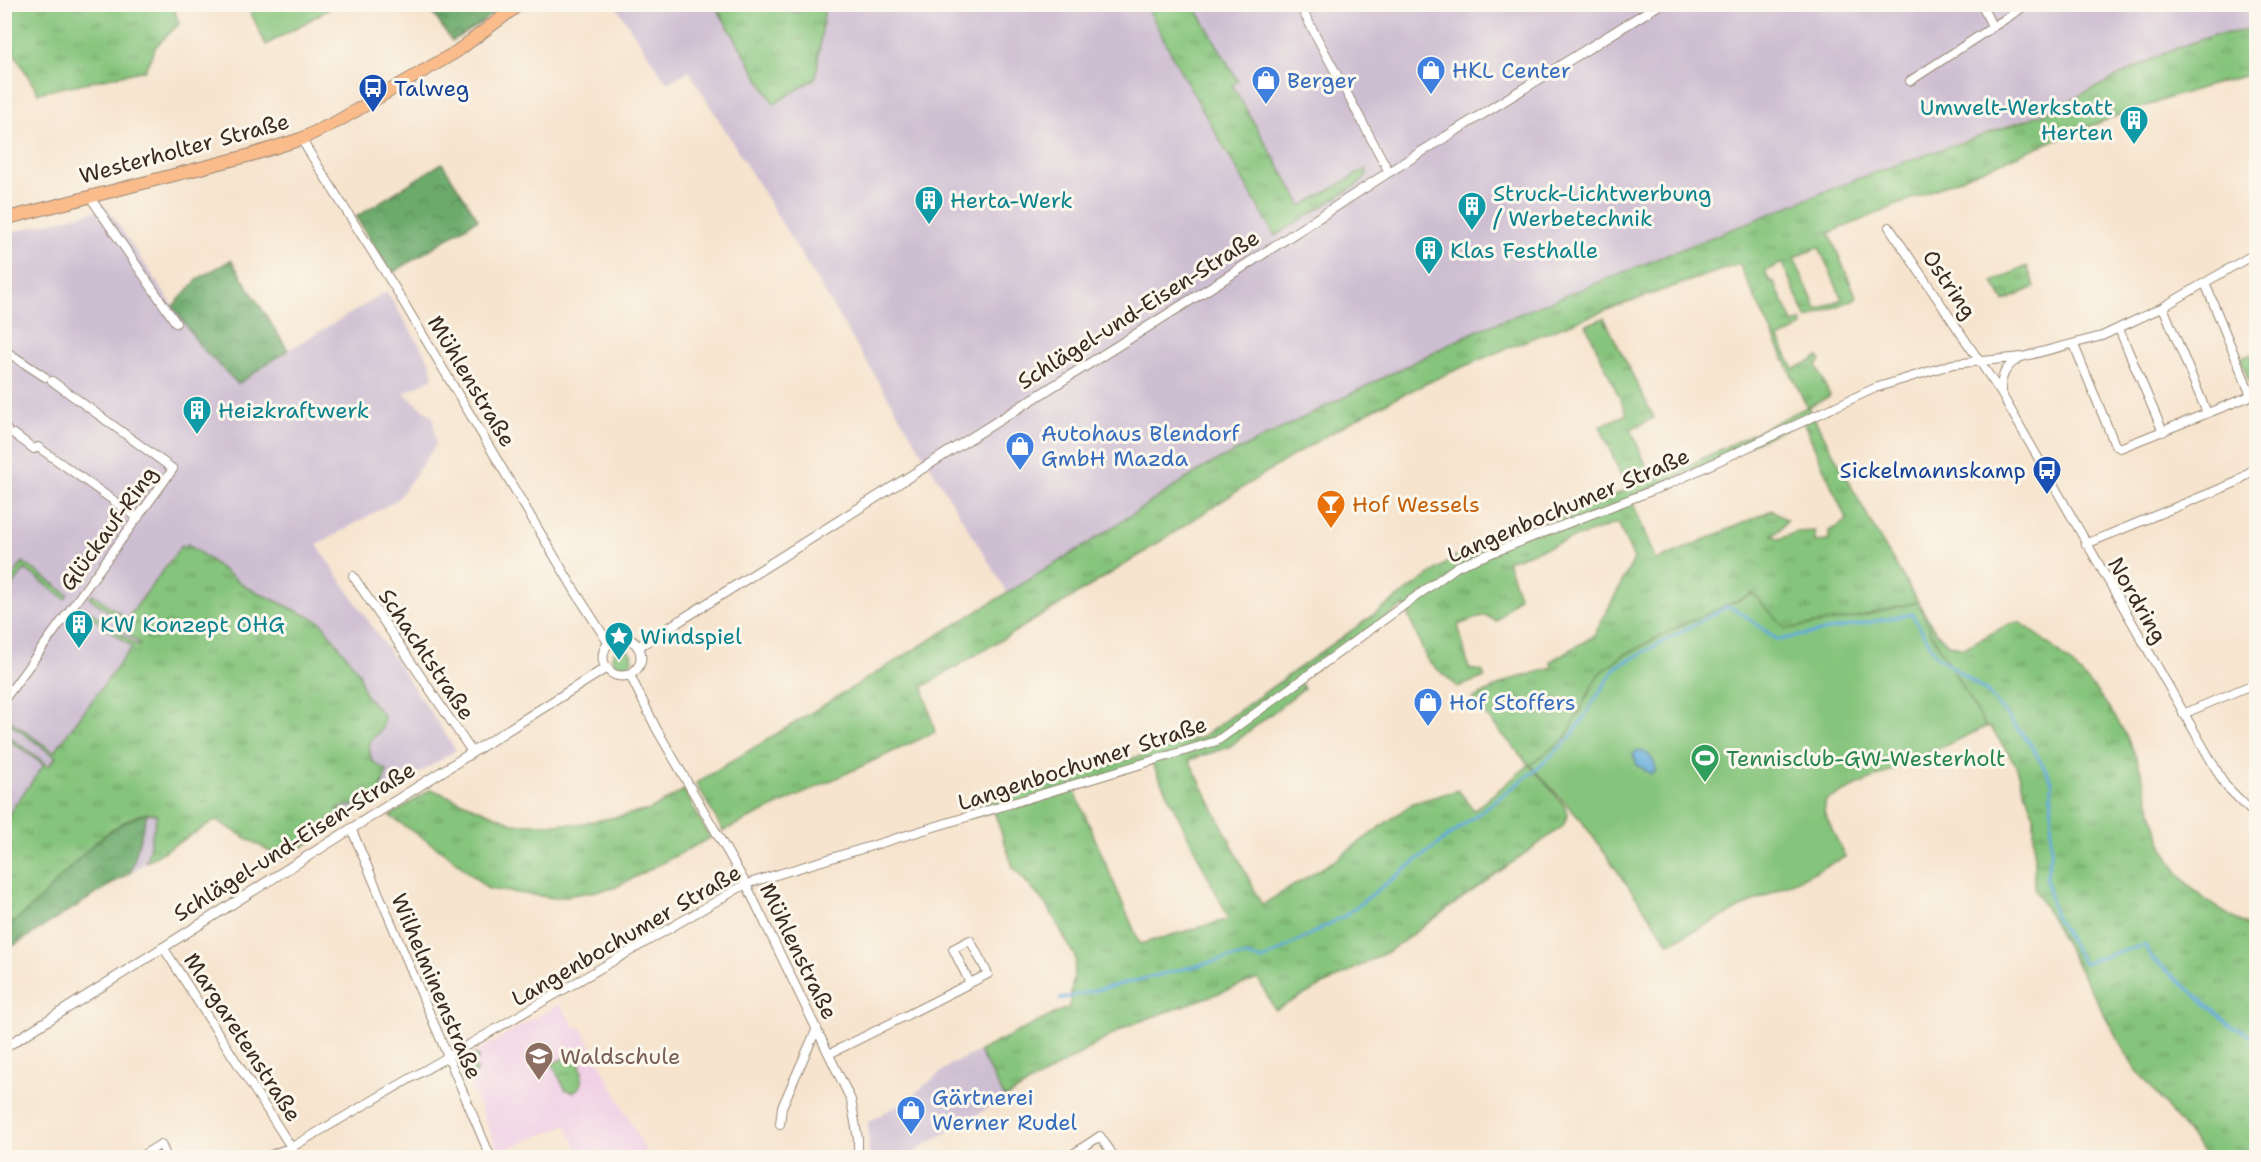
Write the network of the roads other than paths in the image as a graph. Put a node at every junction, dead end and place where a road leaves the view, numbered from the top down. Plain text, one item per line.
1 (520, 4) edge
2 (1299, 4) edge
3 (1660, 4) edge
4 (1981, 4) edge
5 (2028, 4) edge
6 (1992, 26) junction
7 (1910, 81) dead end
8 (302, 139) junction
9 (1389, 172) junction
10 (90, 197) junction
11 (4, 219) edge
12 (1889, 227) dead end
13 (2256, 253) edge
14 (2205, 284) junction
15 (2163, 307) junction
16 (176, 323) dead end
17 (2119, 329) junction
18 (2074, 345) junction
19 (4, 350) edge
20 (2022, 357) junction
21 (1981, 362) junction
22 (2001, 393) junction
23 (2207, 413) junction
24 (9, 430) edge
25 (2163, 432) junction
26 (2256, 467) edge
27 (138, 518) junction
28 (2086, 544) junction
29 (353, 576) dead end
30 (609, 644) junction
31 (638, 647) junction
32 (606, 668) junction
33 (630, 675) junction
34 (2256, 683) edge
35 (4, 700) edge
36 (2183, 714) junction
37 (472, 752) junction
38 (2256, 816) edge
39 (351, 828) junction
40 (747, 884) junction
41 (163, 947) junction
42 (970, 983) junction
43 (817, 1028) junction
44 (4, 1048) edge
45 (829, 1054) junction
46 (447, 1057) junction
47 (780, 1124) dead end
48 (292, 1146) junction
49 (138, 1158) edge
50 (167, 1158) edge
51 (263, 1158) edge
52 (298, 1158) edge
53 (491, 1158) edge
54 (858, 1158) edge
55 (1067, 1158) edge
56 (1115, 1158) edge

1 - 8 main road, Westerholter Straße
2 - 9 street
3 - 9 street, Schlägel-und-Eisen-Straße
4 - 6 street
5 - 6 street
6 - 7 street
8 - 10 main road, Westerholter Straße
8 - 30 street, Mühlenstraße
9 - 31 street, Schlägel-und-Eisen-Straße
10 - 11 main road, Westerholter Straße
10 - 16 street
12 - 21 street, Ostring
13 - 14 street, Langenbochumer Straße
14 - 15 street, Langenbochumer Straße
14 - 23 street
15 - 17 street, Langenbochumer Straße
15 - 23 street
17 - 18 street, Langenbochumer Straße
17 - 25 street
18 - 20 street, Langenbochumer Straße
18 - 25 street
19 - 27 street, Glückauf-Ring
20 - 21 street, Langenbochumer Straße
20 - 22 street
21 - 22 street, Nordring
21 - 40 street, Langenbochumer Straße
22 - 28 street, Nordring
23 - 25 street
24 - 27 street
26 - 28 street
27 - 35 street, Glückauf-Ring
28 - 36 street, Nordring
29 - 37 street, Schachtstraße
30 - 31 street
30 - 32 street
31 - 33 street
32 - 33 street
32 - 37 street, Schlägel-und-Eisen-Straße
33 - 40 street, Mühlenstraße
34 - 36 street
36 - 38 street, Nordring
37 - 39 street, Schlägel-und-Eisen-Straße
39 - 41 street, Schlägel-und-Eisen-Straße
39 - 46 street, Wilhelminenstraße
40 - 43 street, Mühlenstraße
40 - 46 street, Langenbochumer Straße
41 - 44 street, Schlägel-und-Eisen-Straße
41 - 48 street, Margaretenstraße
42 - 42 street
42 - 45 street
43 - 45 street, Mühlenstraße
43 - 47 street
45 - 54 street, Mühlenstraße
46 - 48 street, Langenbochumer Straße
46 - 53 street, Wilhelminenstraße
48 - 51 street, Langenbochumer Straße
48 - 52 street, Margaretenstraße
49 - 50 street
55 - 56 street

